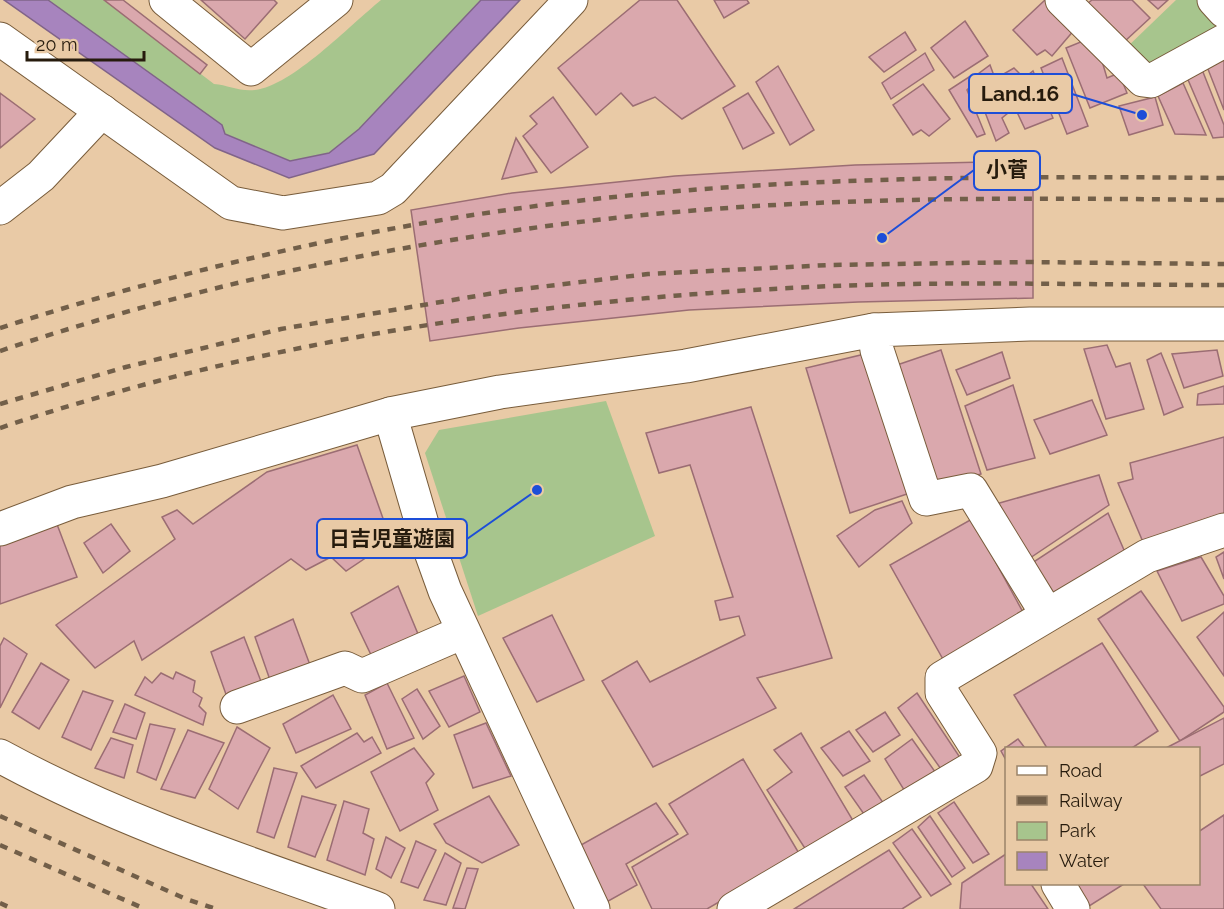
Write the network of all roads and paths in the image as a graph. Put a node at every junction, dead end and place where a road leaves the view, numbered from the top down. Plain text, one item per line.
1 (166, 0) edge
2 (336, 0) edge
3 (571, 0) edge
4 (1062, 0) edge
5 (1214, 0) edge
6 (1224, 11) edge
7 (0, 39) edge
8 (1224, 41) edge
9 (102, 111) junction
10 (0, 208) edge
11 (1224, 324) edge
12 (874, 330) junction
13 (390, 414) junction
14 (0, 529) edge
15 (1224, 530) edge
16 (1047, 614) junction
17 (463, 632) junction
18 (237, 707) dead end
19 (0, 756) edge
20 (1059, 885) edge
21 (378, 909) edge
22 (593, 909) edge
23 (734, 909) edge
24 (1073, 909) edge

1 - 2 street
3 - 9 street
4 - 8 street
5 - 6 street
7 - 9 street
9 - 10 street
11 - 12 street
12 - 13 street
12 - 16 street
13 - 14 street
13 - 17 street
15 - 16 street
16 - 23 street
17 - 18 street
17 - 22 street
19 - 21 street
20 - 24 street

